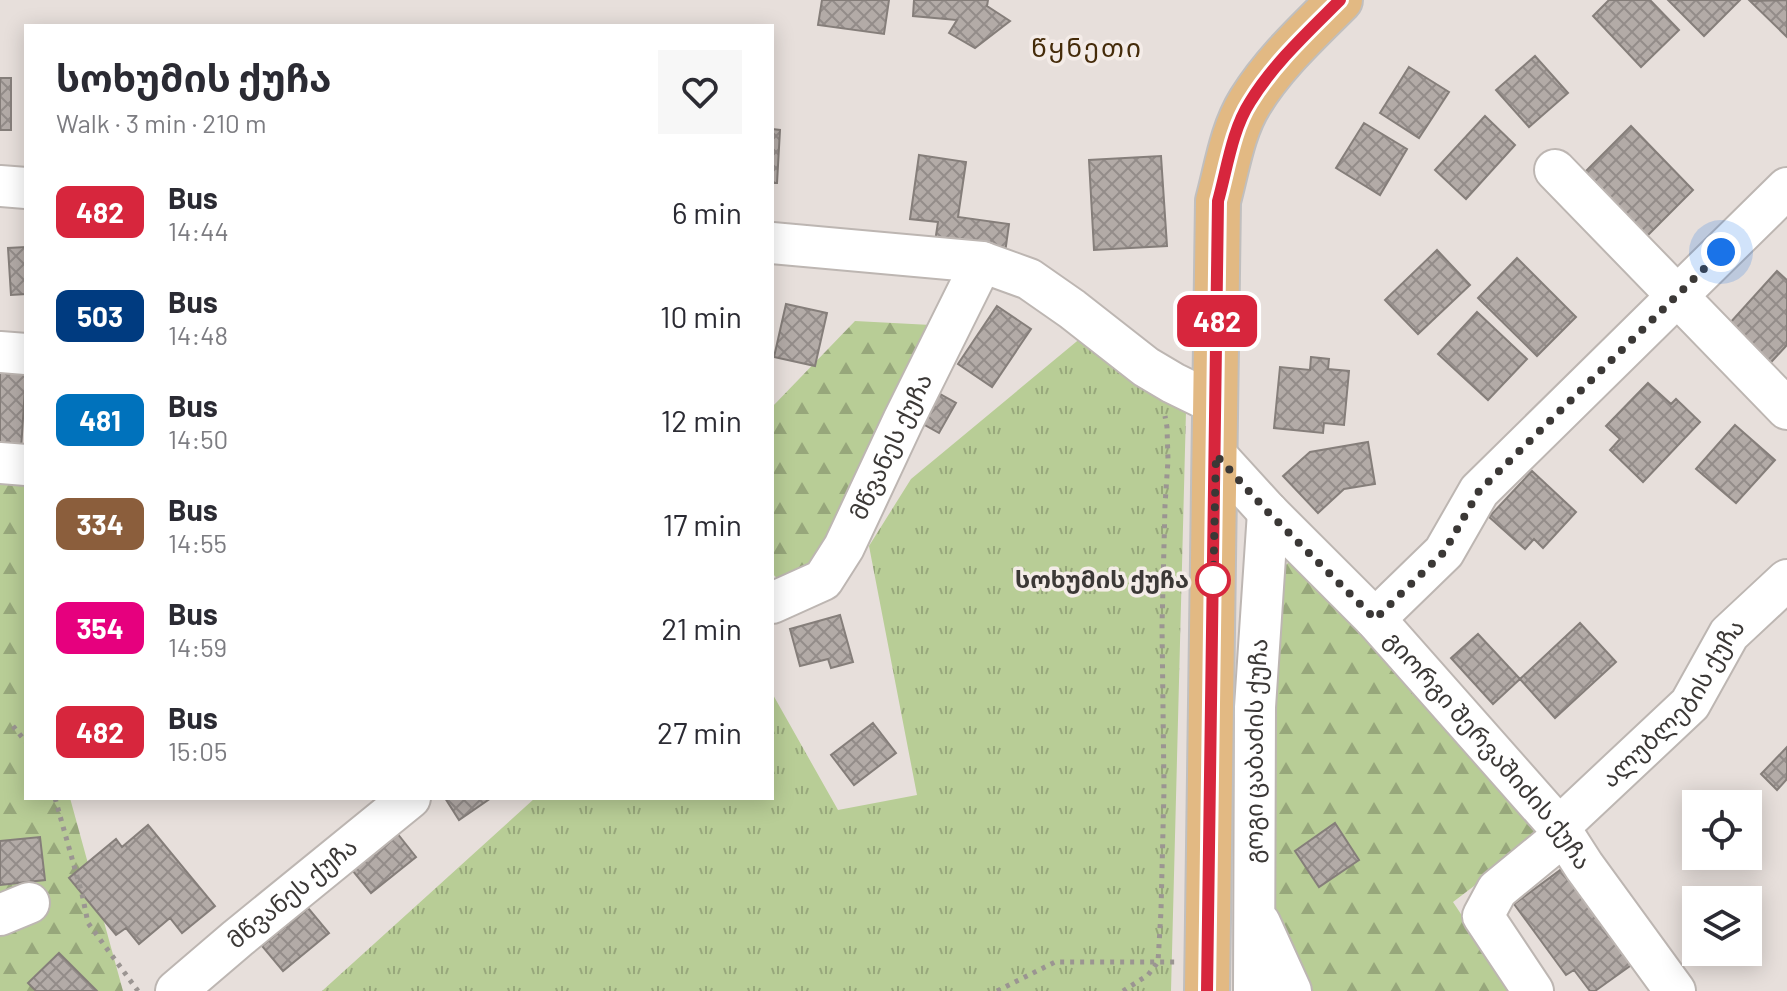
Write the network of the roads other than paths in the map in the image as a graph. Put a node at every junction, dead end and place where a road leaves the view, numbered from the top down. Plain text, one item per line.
1 (1340, 0) edge
2 (1555, 170) dead end
3 (0, 186) edge
4 (24, 188) edge
5 (1787, 188) edge
6 (774, 243) edge
7 (982, 262) junction
8 (1677, 295) junction
9 (0, 352) edge
10 (24, 354) edge
11 (1216, 404) junction
12 (1787, 409) edge
13 (1216, 455) junction
14 (0, 463) edge
15 (24, 465) edge
16 (1268, 512) junction
17 (1787, 580) edge
18 (774, 602) edge
19 (1375, 619) junction
20 (408, 800) edge
21 (1562, 831) junction
22 (1210, 850) junction
23 (1254, 911) junction
24 (176, 991) edge
25 (1207, 991) edge
26 (1254, 991) edge
27 (1291, 991) edge
28 (1533, 991) edge
29 (1675, 991) edge

1 - 11 main road
2 - 8 street
3 - 4 street
5 - 8 street
6 - 7 street
7 - 11 street
7 - 18 street, მწვანეს ქუჩა
8 - 12 street
8 - 19 street
9 - 10 street
11 - 13 main road
13 - 16 street, გიორგი შერვაშიძის ქუჩა
13 - 22 main road
14 - 15 street
16 - 19 street, გიორგი შერვაშიძის ქუჩა
16 - 23 street, გოგი ცაბაძის ქუჩა
17 - 21 street, ალუბლების ქუჩა
19 - 21 street, გიორგი შერვაშიძის ქუჩა
20 - 24 street, მწვანეს ქუჩა
21 - 28 street, ალუბლების ქუჩა
21 - 29 street, გიორგი შერვაშიძის ქუჩა
22 - 23 street
22 - 25 main road
23 - 26 street, გოგი ცაბაძის ქუჩა
23 - 27 street

